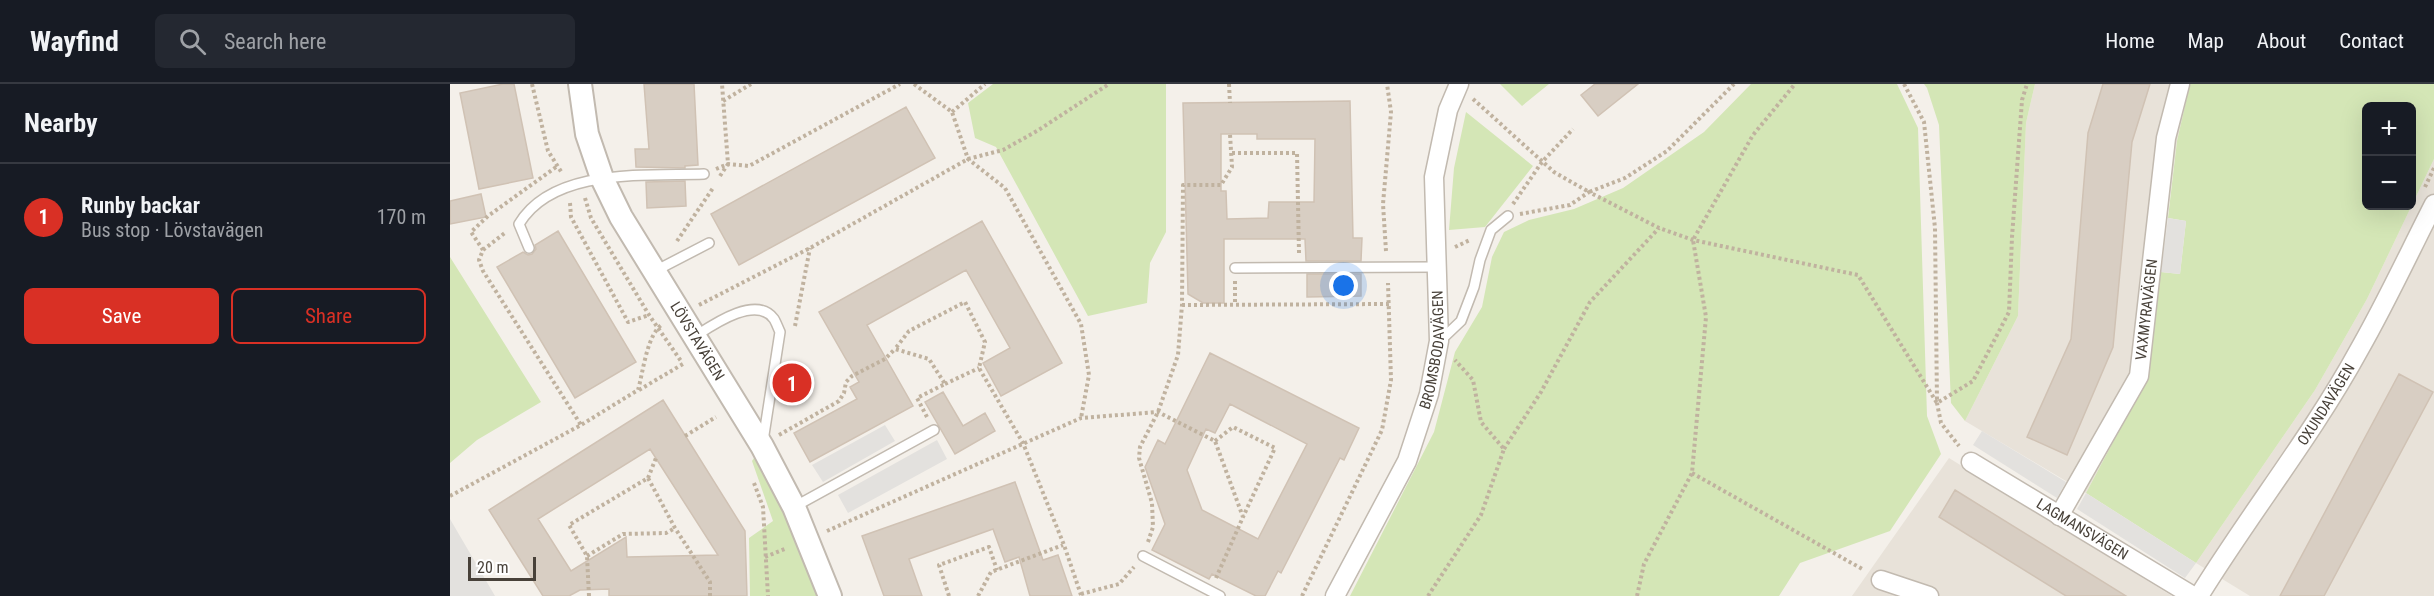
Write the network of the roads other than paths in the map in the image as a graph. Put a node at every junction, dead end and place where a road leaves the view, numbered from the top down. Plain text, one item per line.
1 (580, 84) edge
2 (1459, 84) edge
3 (2180, 84) edge
4 (704, 174) dead end
5 (591, 181) junction
6 (2434, 204) edge
7 (1508, 216) road end
8 (709, 243) dead end
9 (529, 248) dead end
10 (1436, 262) junction
11 (1235, 268) road end
12 (655, 271) junction
13 (694, 337) junction
14 (1439, 341) junction
15 (934, 430) road end
16 (770, 441) junction
17 (1971, 462) road end
18 (794, 507) junction
19 (2059, 516) junction
20 (1143, 556) road end
21 (1881, 580) road end
22 (830, 596) edge
23 (1220, 596) edge
24 (1335, 596) edge
25 (1929, 596) edge
26 (2193, 596) edge
27 (2199, 596) edge

1 - 5 street, LÖVSTAVÄGEN
2 - 10 street, BROMSBODAVÄGEN
3 - 19 street, VAXMYRAVÄGEN
4 - 5 lane
5 - 9 lane
5 - 12 street, LÖVSTAVÄGEN
6 - 27 street, OXUNDAVÄGEN
7 - 14 lane
8 - 12 lane
10 - 11 lane
10 - 14 street, BROMSBODAVÄGEN
12 - 13 street, LÖVSTAVÄGEN
13 - 16 street, LÖVSTAVÄGEN
13 - 16 lane
14 - 24 street, BROMSBODAVÄGEN
15 - 18 lane
16 - 18 street, LÖVSTAVÄGEN
17 - 19 street, LAGMANSVÄGEN
18 - 22 street, LÖVSTAVÄGEN
19 - 26 street, LAGMANSVÄGEN
20 - 23 lane
21 - 25 street

